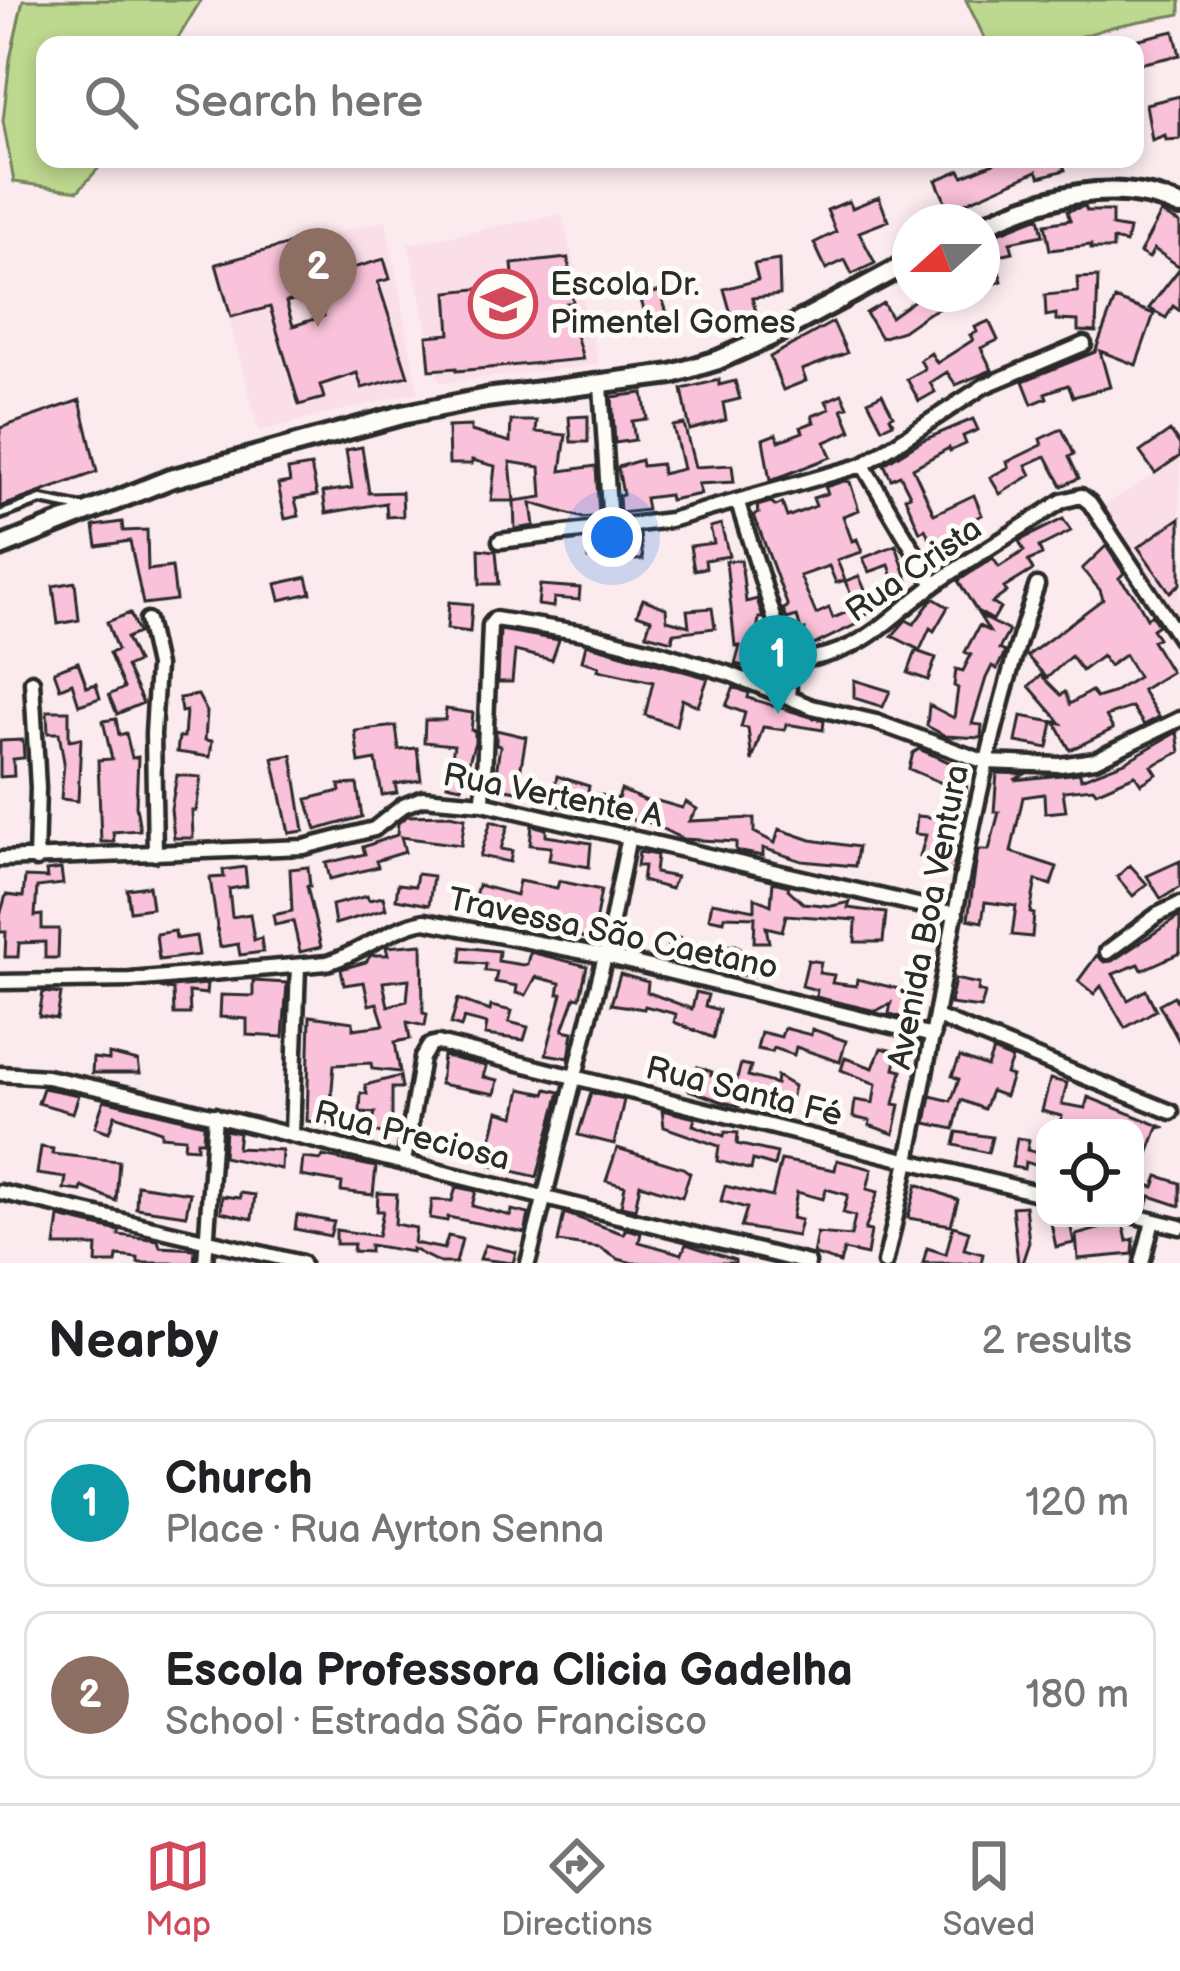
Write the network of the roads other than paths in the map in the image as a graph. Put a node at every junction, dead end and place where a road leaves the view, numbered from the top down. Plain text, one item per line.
1 (1180, 206) edge
2 (1000, 217) edge
3 (892, 272) edge
4 (1084, 344) dead end
5 (601, 386) junction
6 (862, 465) junction
7 (738, 503) junction
8 (92, 511) junction
9 (0, 515) edge
10 (610, 525) junction
11 (500, 541) dead end
12 (0, 548) edge
13 (934, 585) junction
14 (1037, 585) dead end
15 (147, 620) dead end
16 (1180, 639) edge
17 (788, 662) junction
18 (32, 681) dead end
19 (789, 697) junction
20 (1180, 718) edge
21 (986, 762) junction
22 (483, 803) junction
23 (629, 836) junction
24 (154, 854) junction
25 (0, 859) edge
26 (36, 860) junction
27 (1180, 904) edge
28 (956, 914) junction
29 (1107, 952) dead end
30 (605, 956) junction
31 (298, 966) junction
32 (0, 982) edge
33 (937, 1017) junction
34 (933, 1036) junction
35 (0, 1074) edge
36 (575, 1077) junction
37 (1172, 1112) dead end
38 (215, 1115) junction
39 (292, 1135) junction
40 (404, 1162) junction
41 (910, 1162) junction
42 (0, 1192) edge
43 (1036, 1193) edge
44 (543, 1195) junction
45 (1144, 1218) edge
46 (1154, 1221) junction
47 (1180, 1227) edge
48 (206, 1239) junction
49 (205, 1263) edge
50 (302, 1263) edge
51 (528, 1263) edge
52 (808, 1263) edge
53 (885, 1263) edge
54 (1142, 1263) edge

1 - 2 street
3 - 5 street
4 - 6 street
5 - 8 street
5 - 10 street
6 - 7 street
6 - 13 street
7 - 10 street
7 - 17 street
8 - 9 lane
8 - 12 street
10 - 11 street
13 - 16 street, Rua Crista
13 - 17 street, Rua Crista
14 - 21 street, Avenida Boa Ventura
15 - 24 street
17 - 19 street
18 - 26 street
19 - 21 street
19 - 22 street
20 - 21 street
21 - 28 street, Avenida Boa Ventura
22 - 23 street, Rua Vertente A
22 - 24 street, Rua Vertente A
23 - 28 street, Rua Vertente A
23 - 30 street
24 - 26 street, Rua Vertente A
25 - 26 street, Rua Vertente A
27 - 29 street
28 - 33 street, Avenida Boa Ventura
30 - 31 street, Travessa São Caetano
30 - 34 street, Travessa São Caetano
30 - 36 street
31 - 32 street, Travessa São Caetano
31 - 39 street
33 - 34 street, Avenida Boa Ventura
33 - 37 street
34 - 41 street, Avenida Boa Ventura
35 - 38 street, Rua Preciosa
36 - 40 street, Rua Santa Fé
36 - 41 street, Rua Santa Fé
36 - 44 street
38 - 39 street, Rua Preciosa
38 - 48 street
39 - 40 street, Rua Preciosa
40 - 44 street, Rua Preciosa
41 - 43 street, Rua Santa Fé
41 - 53 street, Avenida Boa Ventura
42 - 48 street
44 - 51 street
44 - 52 street, Rua Preciosa
45 - 46 street
46 - 47 street
46 - 54 street
48 - 49 street
48 - 50 street

